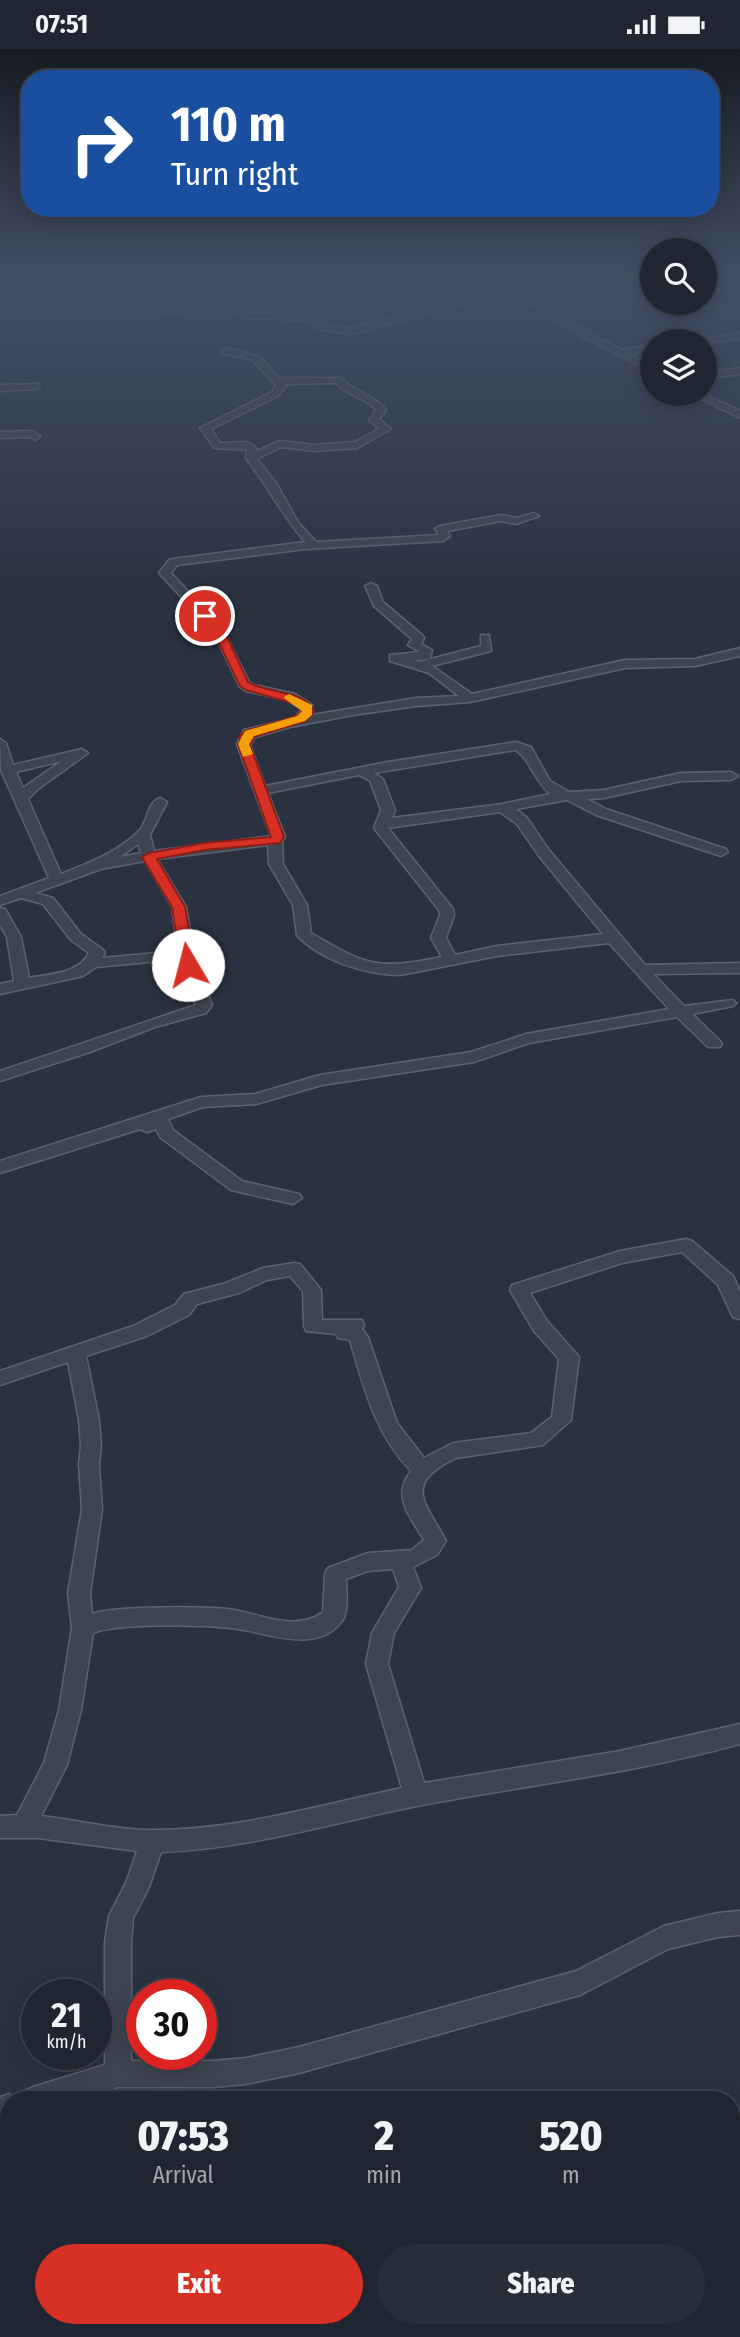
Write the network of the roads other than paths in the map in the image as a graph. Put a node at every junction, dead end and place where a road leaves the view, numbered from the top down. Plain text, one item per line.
1 (22, 387) edge
2 (280, 387) edge
3 (345, 387) edge
4 (0, 388) edge
5 (717, 404) edge
6 (740, 415) edge
7 (0, 435) edge
8 (35, 437) dead end
9 (251, 458) junction
10 (534, 516) dead end
11 (305, 546) junction
12 (371, 586) dead end
13 (485, 638) dead end
14 (740, 652) edge
15 (420, 665) junction
16 (470, 698) junction
17 (301, 719) junction
18 (0, 743) edge
19 (8, 770) junction
20 (363, 772) junction
21 (731, 776) dead end
22 (260, 792) junction
23 (567, 796) junction
24 (22, 799) junction
25 (160, 801) dead end
26 (502, 808) junction
27 (381, 823) junction
28 (143, 835) junction
29 (275, 840) junction
30 (721, 852) dead end
31 (149, 857) junction
32 (98, 865) junction
33 (57, 880) junction
34 (23, 894) junction
35 (0, 901) edge
36 (0, 912) edge
37 (611, 937) junction
38 (178, 955) dead end
39 (452, 961) junction
40 (92, 963) junction
41 (740, 968) edge
42 (640, 970) junction
43 (22, 983) junction
44 (0, 989) edge
45 (728, 1003) dead end
46 (677, 1011) junction
47 (715, 1044) dead end
48 (0, 1076) edge
49 (100, 1137) junction
50 (0, 1167) edge
51 (293, 1198) dead end
52 (740, 1312) edge
53 (76, 1355) junction
54 (0, 1378) edge
55 (423, 1470) junction
56 (400, 1559) junction
57 (83, 1628) junction
58 (740, 1734) edge
59 (416, 1795) junction
60 (12, 1826) edge
61 (152, 1841) junction
62 (740, 1923) edge
63 (118, 2074) junction
64 (62, 2091) edge

1 - 4 street
2 - 9 street
3 - 9 street
5 - 6 street
7 - 8 street
9 - 11 street
10 - 11 street
11 - 17 street
12 - 15 street
13 - 15 street
14 - 16 street
15 - 16 street
16 - 17 street
17 - 22 street
18 - 19 street
19 - 24 street
19 - 24 street
20 - 22 street
20 - 23 street
20 - 27 street
21 - 23 street
22 - 29 street
23 - 26 street
23 - 30 street
24 - 33 street
25 - 28 street
26 - 27 street
26 - 37 street
27 - 39 street
28 - 31 street
28 - 32 street
29 - 31 street
29 - 39 street
31 - 32 street
31 - 48 street
32 - 33 street
33 - 34 street
34 - 35 street
34 - 40 street
36 - 43 street
37 - 39 street
37 - 42 street
38 - 40 street
40 - 43 street
41 - 42 street
42 - 46 street
43 - 44 street
45 - 46 street
46 - 47 street
46 - 49 street
49 - 50 street
49 - 51 street
52 - 55 street
53 - 54 street
53 - 55 street
53 - 57 street
55 - 56 street
56 - 57 street
56 - 59 street
57 - 60 street
58 - 59 street
59 - 61 street
60 - 61 street
61 - 63 street
62 - 63 street
63 - 64 street

